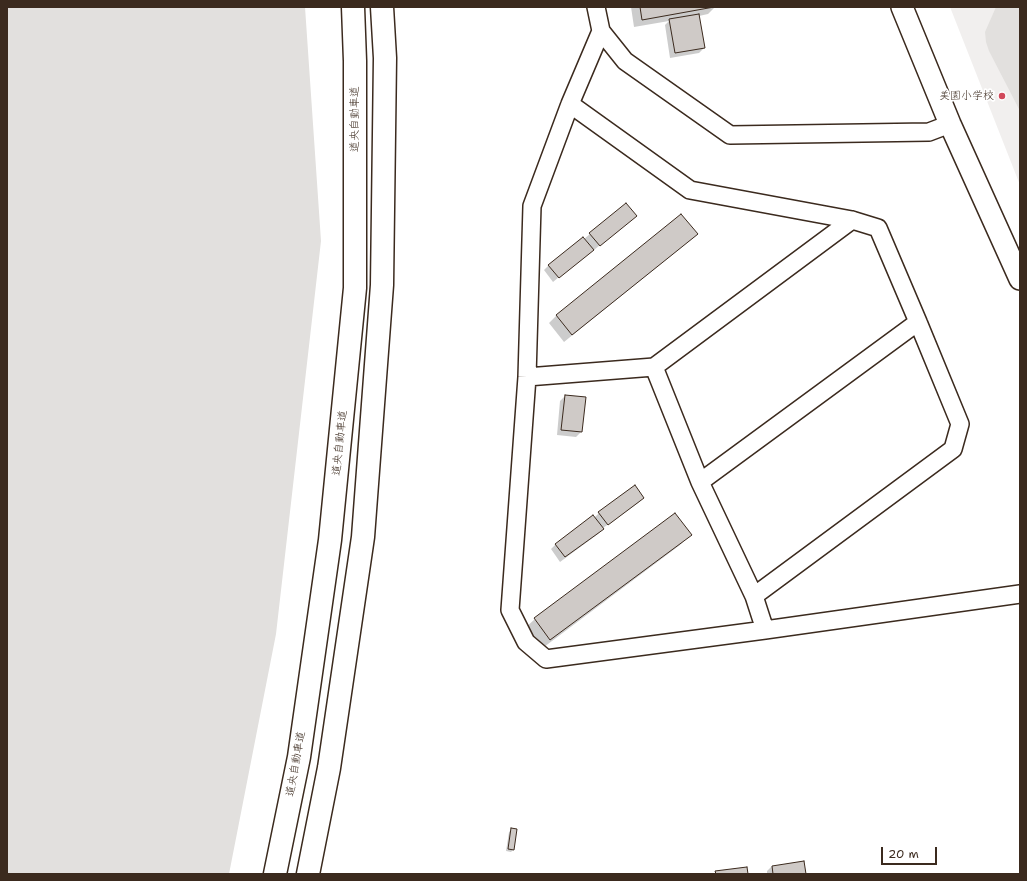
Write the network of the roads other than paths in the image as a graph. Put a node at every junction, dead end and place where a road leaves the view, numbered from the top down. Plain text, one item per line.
1 (353, 7) edge
2 (382, 7) edge
3 (596, 7) edge
4 (902, 7) edge
5 (601, 31) junction
6 (570, 104) junction
7 (950, 124) junction
8 (852, 220) junction
9 (1020, 279) edge
10 (918, 322) junction
11 (654, 367) junction
12 (527, 377) junction
13 (700, 482) junction
14 (1020, 594) edge
15 (754, 596) junction
16 (765, 630) junction
17 (275, 874) edge
18 (308, 874) edge

1 - 17 highway, 道央自動車道
2 - 18 highway
3 - 5 street
4 - 7 street
5 - 6 street
5 - 7 street
6 - 8 street
6 - 12 street
7 - 9 street
8 - 10 street
8 - 11 street
10 - 13 street
10 - 15 street
11 - 12 street
11 - 13 street
12 - 16 street
13 - 15 street
14 - 16 street
15 - 16 street

